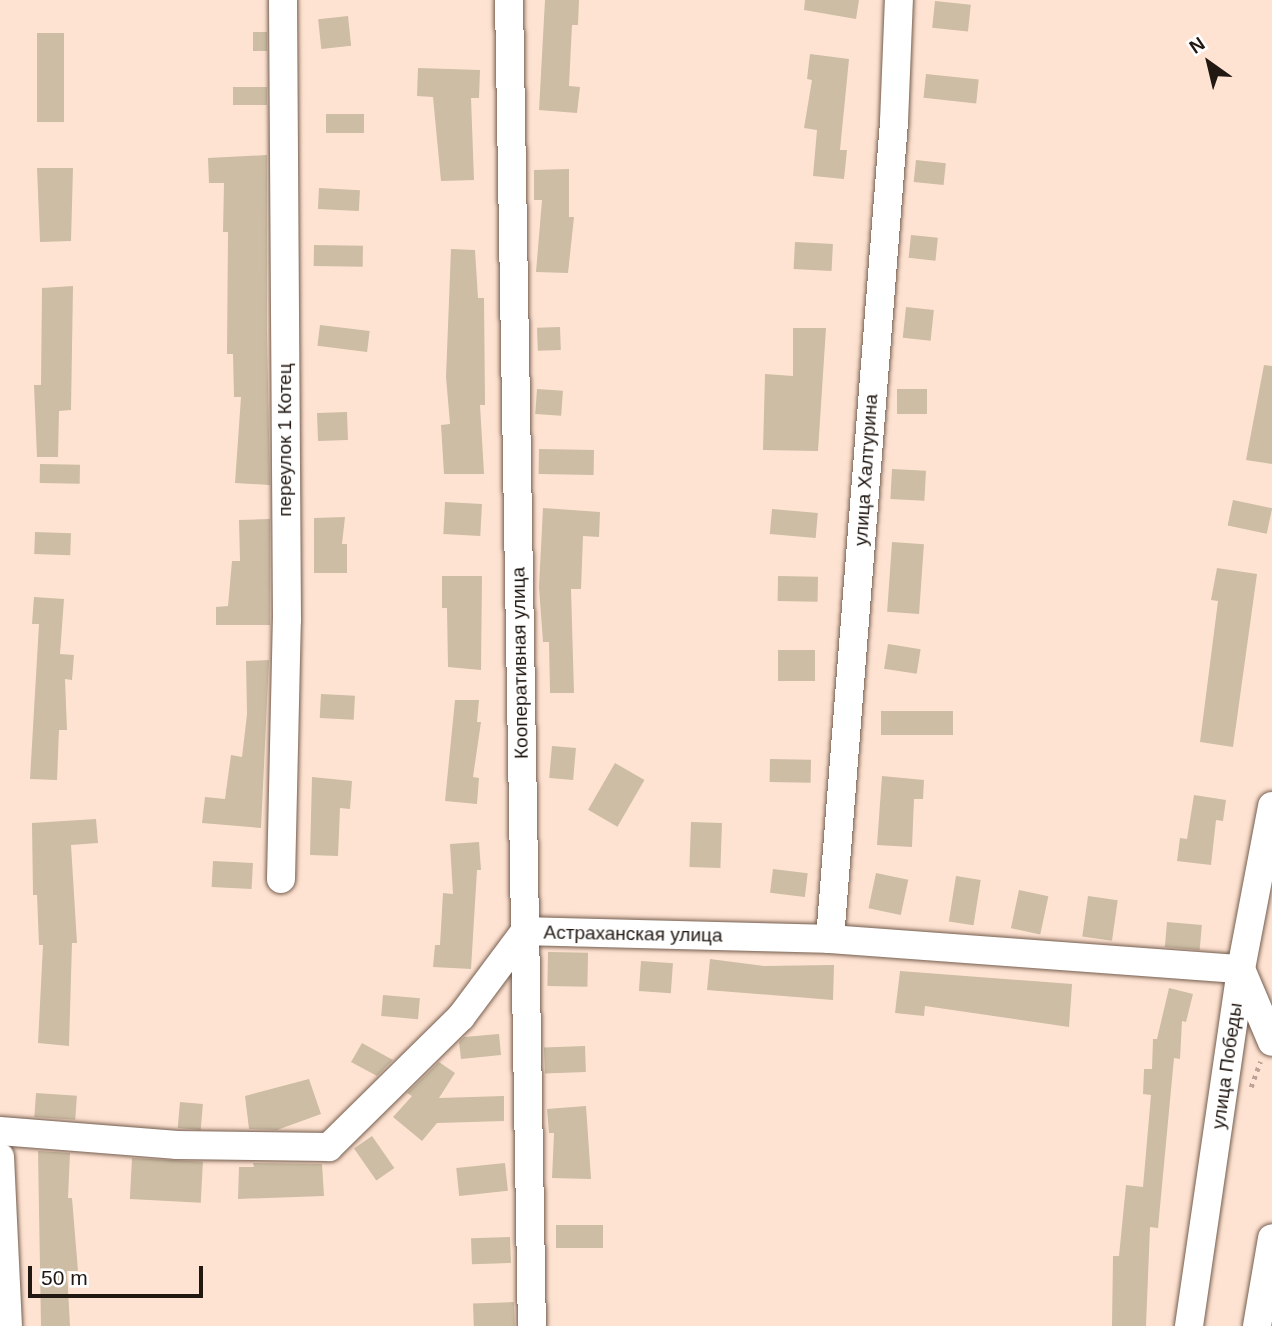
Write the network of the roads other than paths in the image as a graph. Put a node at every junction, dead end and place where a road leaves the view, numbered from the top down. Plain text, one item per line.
1 (283, 0) edge
2 (509, 0) edge
3 (899, 0) edge
4 (1272, 806) edge
5 (281, 879) dead end
6 (525, 931) junction
7 (830, 939) junction
8 (1241, 969) junction
9 (1272, 1042) edge
10 (0, 1131) edge
11 (0, 1157) edge
12 (1272, 1238) edge
13 (8, 1326) edge
14 (532, 1326) edge
15 (1189, 1326) edge
16 (1257, 1326) edge

1 - 5 street, переулок 1 Котец
2 - 6 street, Кооперативная улица
3 - 7 street, улица Халтурина
4 - 8 street, улица Победы
6 - 7 street, Астраханская улица
6 - 10 street, Астраханская улица
6 - 14 street, Кооперативная улица
7 - 8 street, Астраханская улица
8 - 9 street
8 - 15 street, улица Победы
11 - 13 street
12 - 16 street

